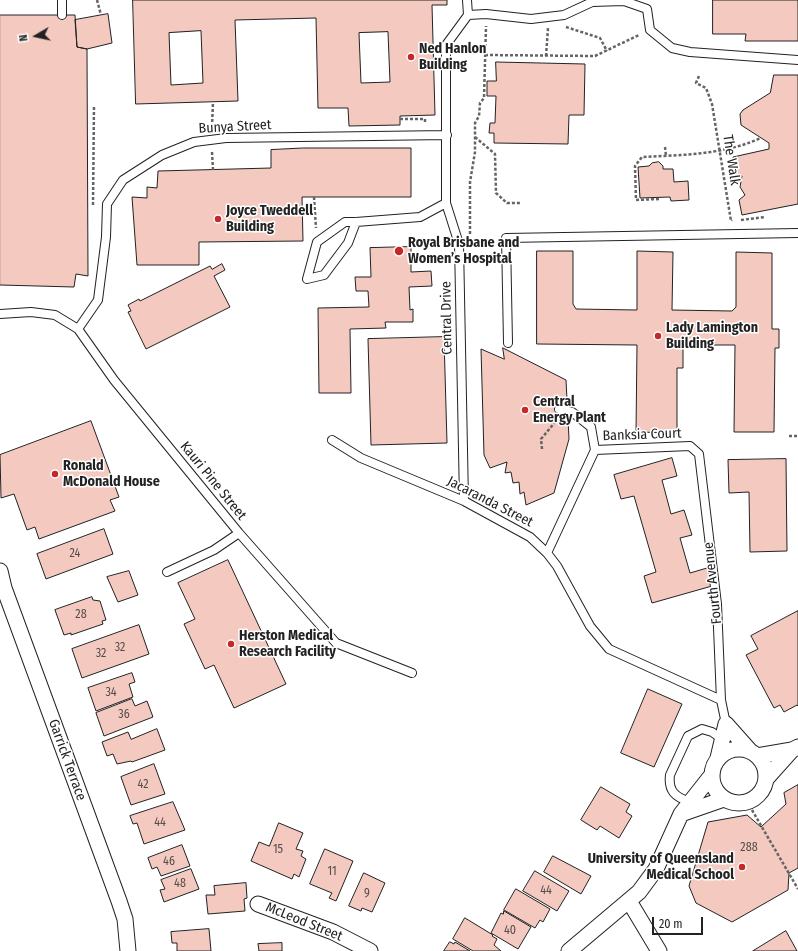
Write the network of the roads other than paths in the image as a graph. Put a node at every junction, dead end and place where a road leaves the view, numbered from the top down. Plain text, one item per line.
1 (62, 0) edge
2 (467, 0) edge
3 (468, 14) junction
4 (62, 15) dead end
5 (798, 60) edge
6 (447, 135) junction
7 (446, 203) junction
8 (356, 222) junction
9 (798, 233) edge
10 (0, 314) edge
11 (78, 329) junction
12 (508, 343) dead end
13 (560, 412) road end
14 (332, 440) dead end
15 (690, 446) joint
16 (595, 450) junction
17 (464, 501) junction
18 (239, 533) junction
19 (547, 553) junction
20 (0, 571) edge
21 (167, 572) dead end
22 (412, 673) dead end
23 (721, 700) junction
24 (726, 724) junction
25 (722, 740) junction
26 (795, 748) edge
27 (754, 753) junction
28 (718, 758) junction
29 (711, 776) junction
30 (766, 779) junction
31 (724, 799) junction
32 (685, 808) junction
33 (629, 901) junction
34 (258, 904) dead end
35 (128, 951) edge
36 (370, 951) edge
37 (569, 951) edge
38 (659, 951) edge

1 - 4 lane
2 - 3 lane
3 - 5 lane
3 - 6 lane, Central Drive
6 - 7 lane, Central Drive
6 - 11 lane, Bunya Street
7 - 8 lane
7 - 17 lane, Central Drive
8 - 8 lane
9 - 12 lane
10 - 11 lane, Kauri Pine Street
11 - 18 lane, Kauri Pine Street
13 - 16 lane, Banksia Court
14 - 17 lane, Jacaranda Street
15 - 16 lane, Banksia Court
15 - 23 lane, Fourth Avenue
16 - 19 lane, Banksia Court
17 - 19 lane, Jacaranda Street
18 - 21 lane
18 - 22 lane, Kauri Pine Street
19 - 23 lane, Jacaranda Street
20 - 35 street, Garrick Terrace
23 - 24 lane, Fourth Avenue
24 - 25 street, Fourth Avenue
24 - 27 street, Fourth Avenue
25 - 28 street, Fourth Avenue
25 - 32 lane
26 - 27 street
26 - 30 street
27 - 28 street
27 - 30 street
28 - 29 street
29 - 31 street
29 - 32 street
30 - 31 street
31 - 32 street
32 - 33 street
33 - 37 street
33 - 38 street
34 - 36 street, McLeod Street

